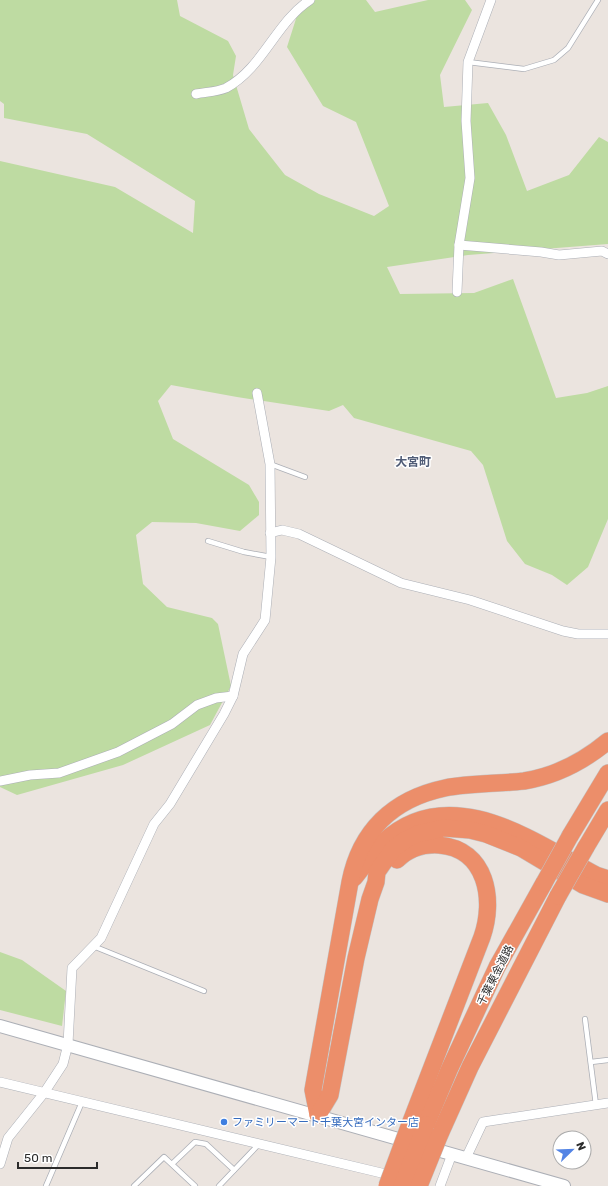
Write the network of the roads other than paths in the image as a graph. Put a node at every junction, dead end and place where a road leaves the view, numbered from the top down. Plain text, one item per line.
1 (310, 0) edge
2 (491, 0) edge
3 (598, 0) edge
4 (468, 62) junction
5 (196, 94) dead end
6 (459, 245) junction
7 (608, 254) edge
8 (457, 292) dead end
9 (257, 393) dead end
10 (270, 464) junction
11 (305, 477) dead end
12 (270, 533) junction
13 (208, 541) dead end
14 (271, 557) junction
15 (608, 634) edge
16 (233, 696) junction
17 (608, 741) edge
18 (608, 773) edge
19 (0, 781) edge
20 (608, 810) edge
21 (608, 880) edge
22 (350, 882) junction
23 (376, 882) junction
24 (608, 894) edge
25 (93, 946) junction
26 (204, 991) dead end
27 (585, 1019) dead end
28 (0, 1026) edge
29 (68, 1044) junction
30 (608, 1060) edge
31 (591, 1062) junction
32 (0, 1082) edge
33 (44, 1093) junction
34 (82, 1102) junction
35 (608, 1104) edge
36 (596, 1105) junction
37 (318, 1115) junction
38 (425, 1128) junction
39 (4, 1136) edge
40 (258, 1144) junction
41 (452, 1154) junction
42 (466, 1158) junction
43 (0, 1164) edge
44 (172, 1164) junction
45 (234, 1170) junction
46 (46, 1186) edge
47 (134, 1186) edge
48 (195, 1186) edge
49 (219, 1186) edge
50 (387, 1186) edge
51 (402, 1186) edge
52 (419, 1186) edge
53 (431, 1186) edge
54 (440, 1186) edge
55 (564, 1186) edge

1 - 5 street
2 - 4 street
3 - 4 lane
4 - 6 street
6 - 7 street
6 - 8 street
9 - 10 street
10 - 11 lane
10 - 12 street
12 - 14 street
12 - 15 street
13 - 14 lane
14 - 16 street
16 - 19 street
16 - 25 street
17 - 22 highway
18 - 38 highway, 千葉東金道路, bridge
20 - 38 highway, 千葉東金道路, bridge
21 - 22 highway
22 - 37 highway
23 - 24 highway
23 - 37 highway
23 - 38 highway
25 - 26 lane
25 - 29 street
27 - 31 lane
28 - 29 street
29 - 33 street
29 - 37 street
30 - 31 lane
31 - 36 lane
32 - 33 street
33 - 34 street
33 - 39 street
34 - 40 street
34 - 46 lane
35 - 36 street
36 - 42 street
37 - 41 street
38 - 50 highway, bridge
38 - 51 highway, 千葉東金道路, bridge
38 - 52 highway, 千葉東金道路, bridge
39 - 43 street
40 - 45 lane
40 - 53 street
41 - 42 street
41 - 54 street
42 - 55 street
44 - 45 lane
44 - 47 lane
44 - 48 lane
45 - 49 lane

